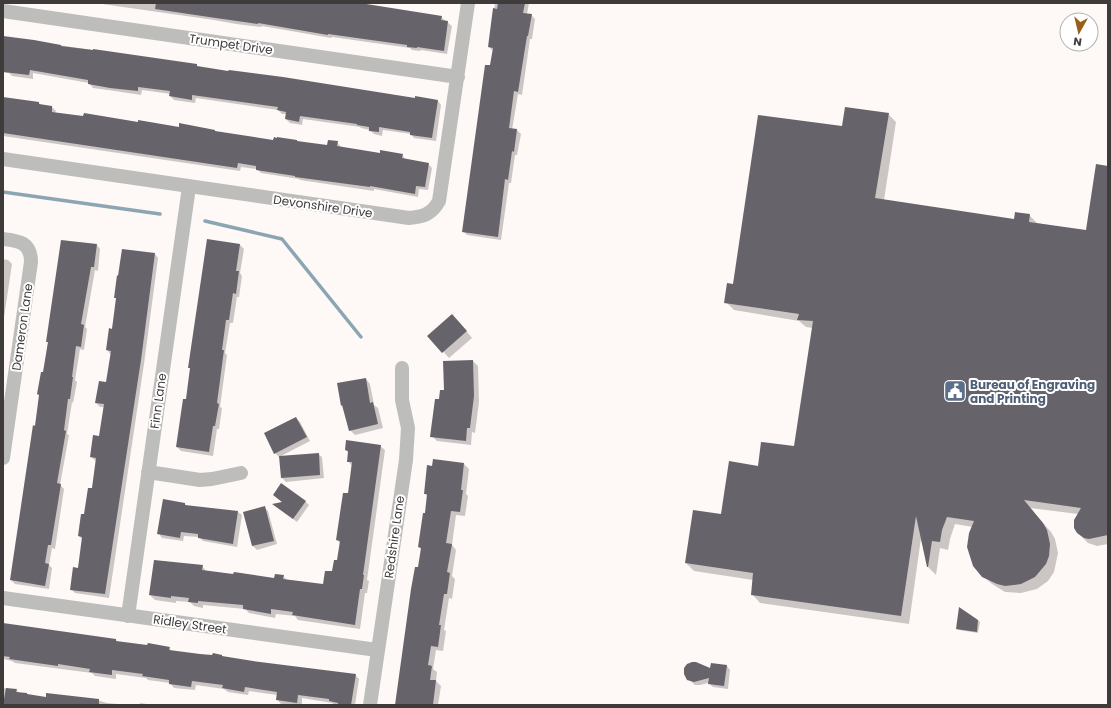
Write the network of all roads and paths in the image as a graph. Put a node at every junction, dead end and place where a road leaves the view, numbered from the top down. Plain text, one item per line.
1 (468, 3) edge
2 (3, 11) edge
3 (458, 77) junction
4 (3, 159) edge
5 (189, 187) junction
6 (3, 239) edge
7 (402, 368) dead end
8 (3, 458) edge
9 (148, 472) junction
10 (241, 473) dead end
11 (3, 598) edge
12 (128, 616) junction
13 (378, 650) junction
14 (370, 705) edge

1 - 3 street, Devonshire Drive
2 - 3 street, Trumpet Drive
3 - 5 street, Devonshire Drive
4 - 5 street, Devonshire Drive
5 - 9 street, Finn Lane
6 - 8 street, Dameron Lane
7 - 13 street, Redshire Lane
9 - 10 street
9 - 12 street, Finn Lane
11 - 12 street, Ridley Street
12 - 13 street, Ridley Street
13 - 14 street, Redshire Lane

